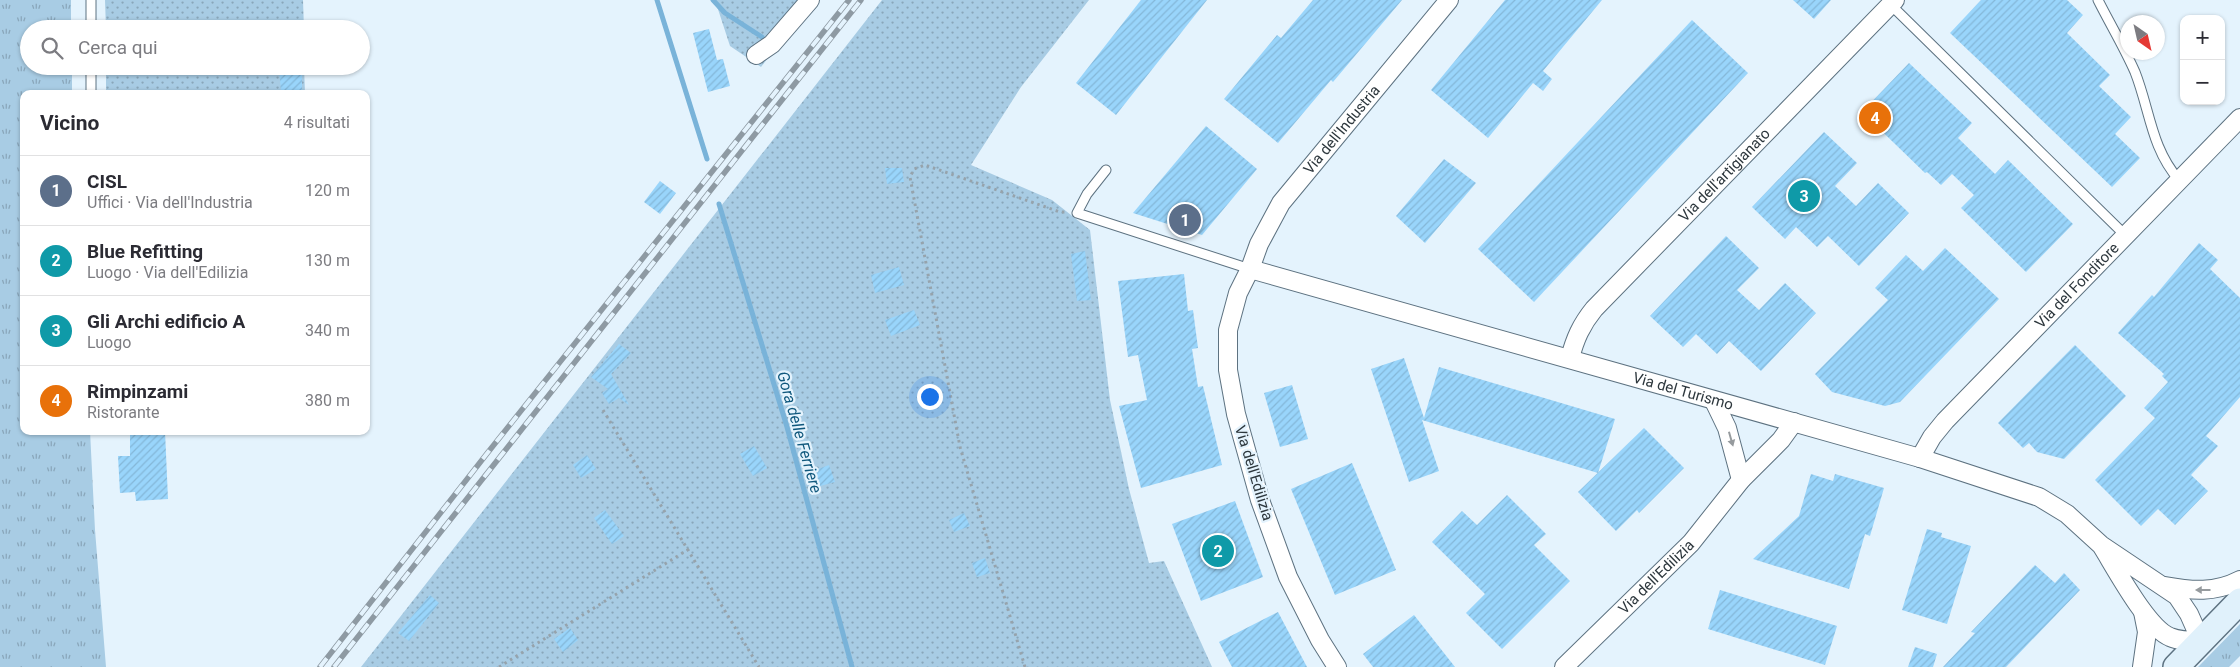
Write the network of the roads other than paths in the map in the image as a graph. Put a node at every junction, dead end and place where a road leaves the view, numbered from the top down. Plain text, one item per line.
1 (91, 0) edge
2 (810, 0) edge
3 (1449, 0) edge
4 (2098, 0) edge
5 (1893, 2) edge
6 (91, 20) edge
7 (756, 55) dead end
8 (91, 75) edge
9 (91, 90) edge
10 (2240, 118) edge
11 (1106, 170) dead end
12 (2179, 180) junction
13 (2126, 235) junction
14 (1250, 269) junction
15 (1570, 358) junction
16 (1714, 401) junction
17 (1794, 422) junction
18 (1920, 458) junction
19 (1741, 480) junction
20 (2101, 545) junction
21 (2240, 580) edge
22 (2165, 586) junction
23 (2240, 601) edge
24 (2142, 610) junction
25 (2200, 641) junction
26 (1337, 667) edge
27 (1564, 667) edge
28 (2142, 667) edge
29 (2176, 667) edge

1 - 6 lane
2 - 7 street
3 - 14 street, Via dell'Industria
4 - 12 lane
5 - 13 lane
5 - 15 street, Via dell'artigianato
8 - 9 lane
10 - 12 street, Via del Fonditore
11 - 14 lane
12 - 13 street, Via del Fonditore
13 - 18 street, Via del Fonditore
14 - 15 street, Via del Turismo
14 - 26 street, Via dell'Edilizia
15 - 16 street, Via del Turismo
16 - 17 street, Via del Turismo
16 -> 19 street
17 - 18 street, Via del Turismo
17 - 19 street, Via dell'Edilizia
18 - 20 street, Via del Turismo
19 - 27 street, Via dell'Edilizia
20 - 22 street, Via del Turismo
20 - 24 street, Via del Turismo
21 -> 22 street, Via del Turismo
22 - 25 street, Via del Turismo
23 - 25 main road
24 - 25 street, Via del Turismo
24 - 28 street, Via del Turismo
25 - 29 main road

